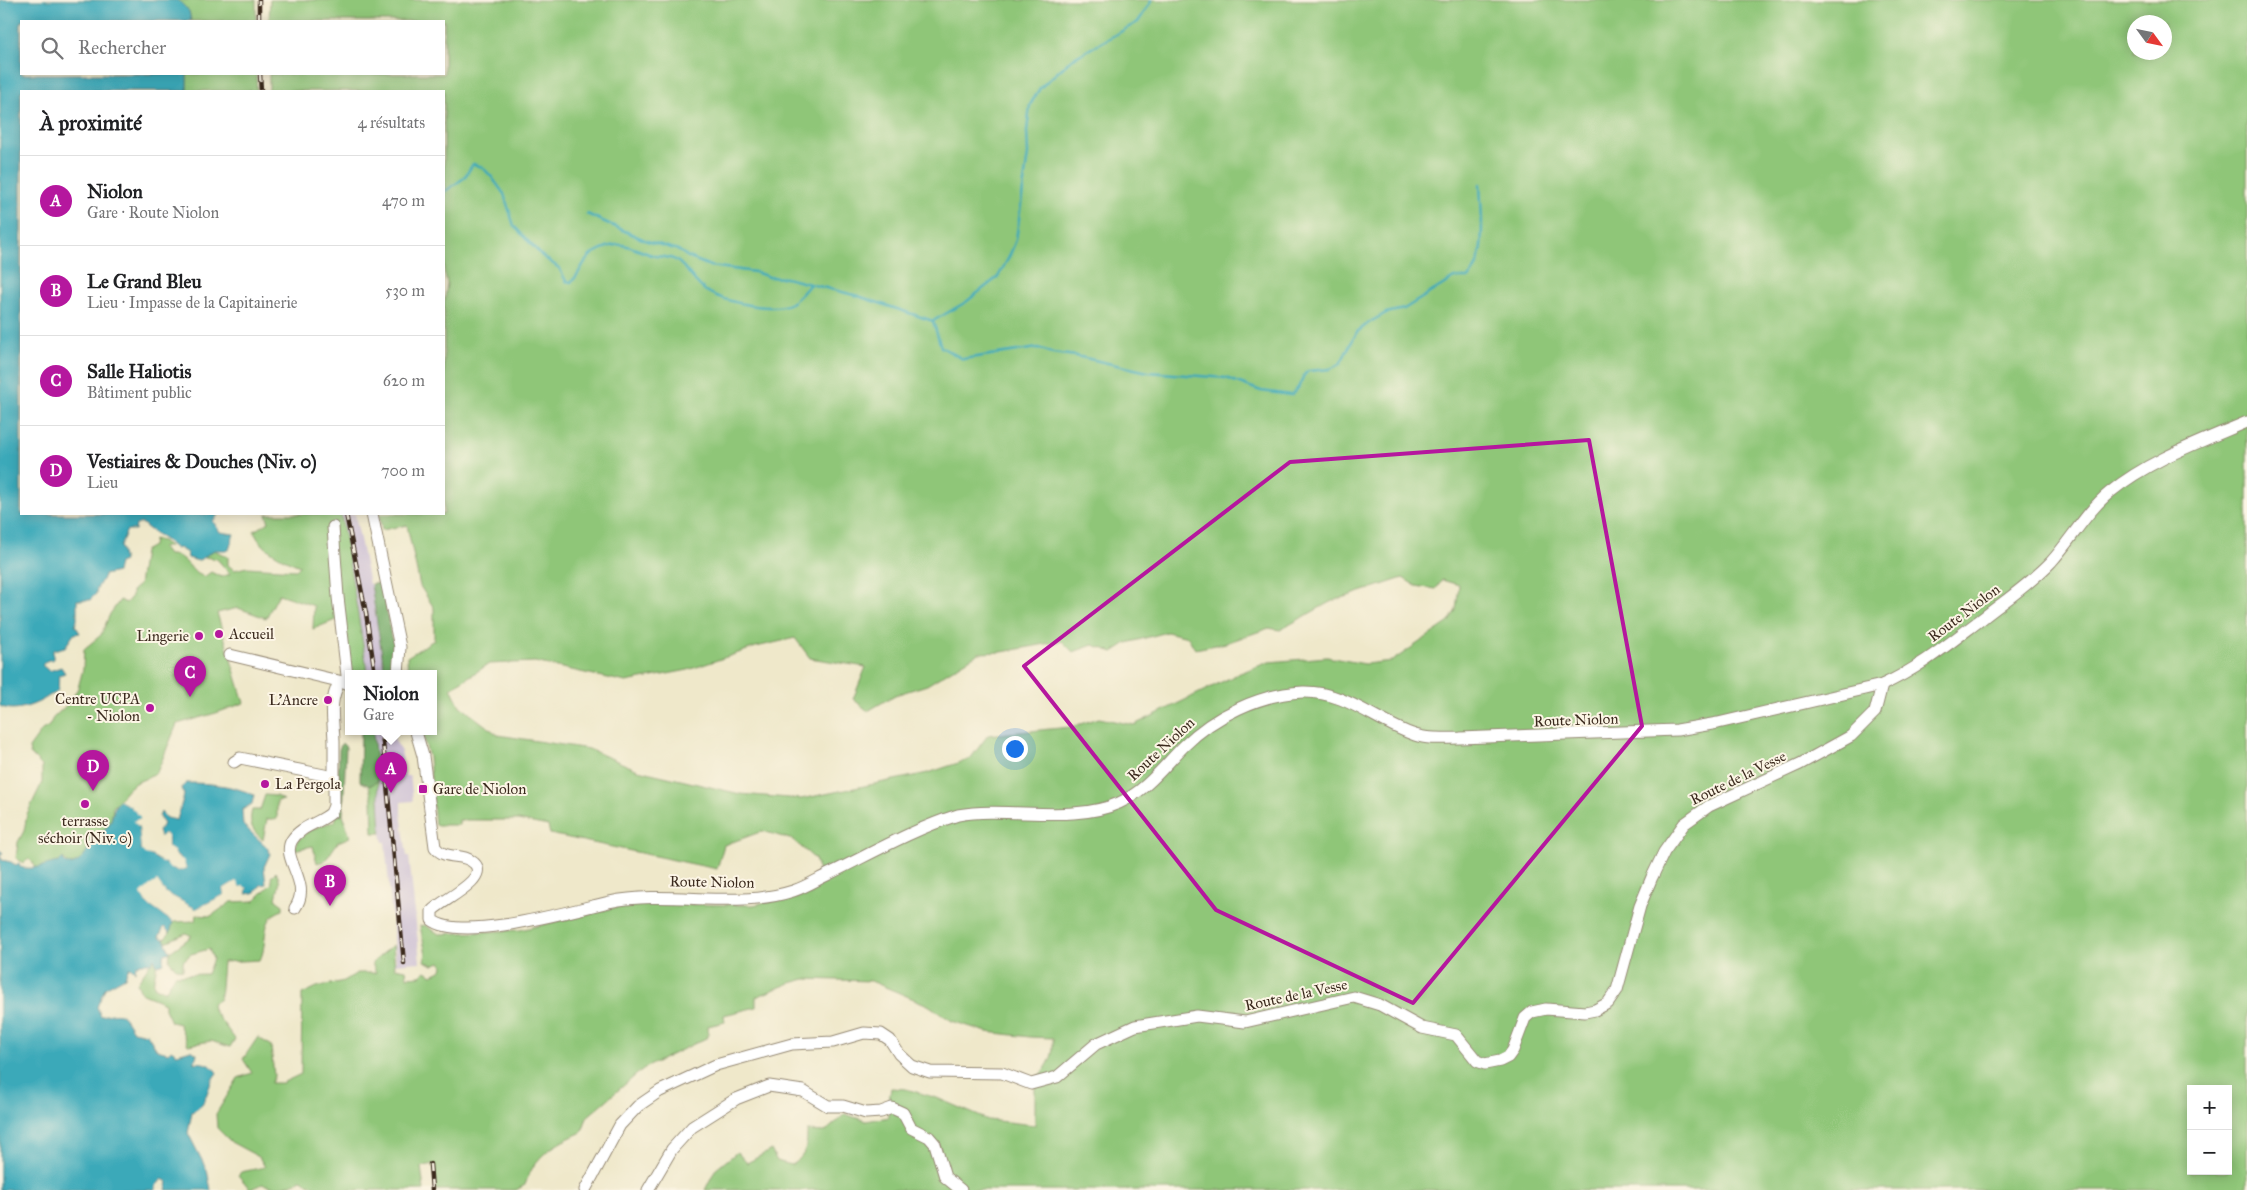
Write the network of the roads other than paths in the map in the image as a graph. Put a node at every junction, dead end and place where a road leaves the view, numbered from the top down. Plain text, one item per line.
1 (2247, 422) edge
2 (372, 515) edge
3 (332, 527) dead end
4 (230, 656) dead end
5 (398, 670) edge
6 (345, 683) edge
7 (1882, 684) junction
8 (417, 735) edge
9 (234, 762) dead end
10 (334, 776) junction
11 (296, 908) dead end
12 (1251, 1020) junction
13 (1239, 1028) dead end
14 (585, 1190) edge
15 (648, 1190) edge
16 (961, 1190) edge

1 - 7 street, Route Niolon
2 - 5 street
3 - 6 street
4 - 6 street
6 - 10 street
7 - 8 street, Route Niolon
7 - 12 street, Route de la Vesse
9 - 10 street
10 - 11 street
12 - 13 street
12 - 14 street, Route de la Vesse
15 - 16 street

